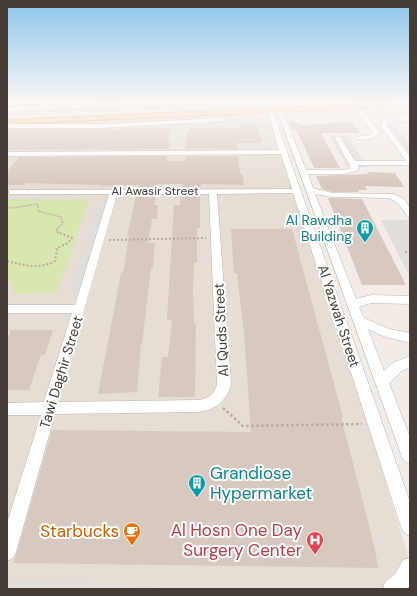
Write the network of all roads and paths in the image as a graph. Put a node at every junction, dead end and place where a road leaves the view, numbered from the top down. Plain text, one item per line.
1 (278, 131) edge
2 (282, 131) edge
3 (376, 131) edge
4 (388, 131) edge
5 (338, 138) dead end
6 (359, 138) dead end
7 (399, 147) junction
8 (410, 147) edge
9 (284, 152) junction
10 (7, 154) edge
11 (410, 162) edge
12 (353, 163) junction
13 (303, 172) junction
14 (310, 190) junction
15 (213, 191) junction
16 (298, 191) junction
17 (12, 192) dead end
18 (114, 192) junction
19 (7, 207) edge
20 (410, 214) edge
21 (216, 238) junction
22 (108, 240) dead end
23 (406, 252) dead end
24 (410, 252) edge
25 (7, 261) edge
26 (410, 300) edge
27 (353, 306) junction
28 (7, 309) edge
29 (79, 309) junction
30 (358, 320) junction
31 (410, 338) edge
32 (410, 361) edge
33 (383, 385) junction
34 (363, 389) junction
35 (215, 401) junction
36 (50, 408) junction
37 (7, 409) edge
38 (375, 424) junction
39 (406, 441) edge
40 (410, 457) edge
41 (410, 527) edge
42 (7, 552) edge
43 (410, 567) edge
44 (392, 589) edge

1 - 9 street, Al Yazwah Street
2 - 13 street, Al Yazwah Street
3 - 6 street
4 - 7 street
5 - 12 street
7 - 8 street
7 - 11 street
9 - 10 street
9 - 16 street, Al Yazwah Street
11 - 12 street
12 - 13 street
13 - 14 street, Al Yazwah Street
14 - 20 street
14 - 27 street, Al Yazwah Street
15 - 16 street, Al Awasir Street
15 - 18 street, Al Awasir Street
15 - 21 street, Al Quds Street
16 - 34 street, Al Yazwah Street
17 - 18 street, Al Awasir Street
18 - 29 street, Tawi Daghir Street
19 - 25 path
21 - 22 path
21 - 35 street, Al Quds Street
23 - 24 path
26 - 27 street
27 - 30 street, Al Yazwah Street
28 - 29 street
29 - 36 street, Tawi Daghir Street
30 - 31 street
30 - 33 street, Al Yazwah Street
32 - 33 street
33 - 34 street
33 - 39 street, Al Yazwah Street
34 - 38 street, Al Yazwah Street
35 - 36 street
35 - 38 path
36 - 37 street
36 - 42 street, Tawi Daghir Street
38 - 41 street, Al Yazwah Street
39 - 40 street, Al Yazwah Street
43 - 44 street

